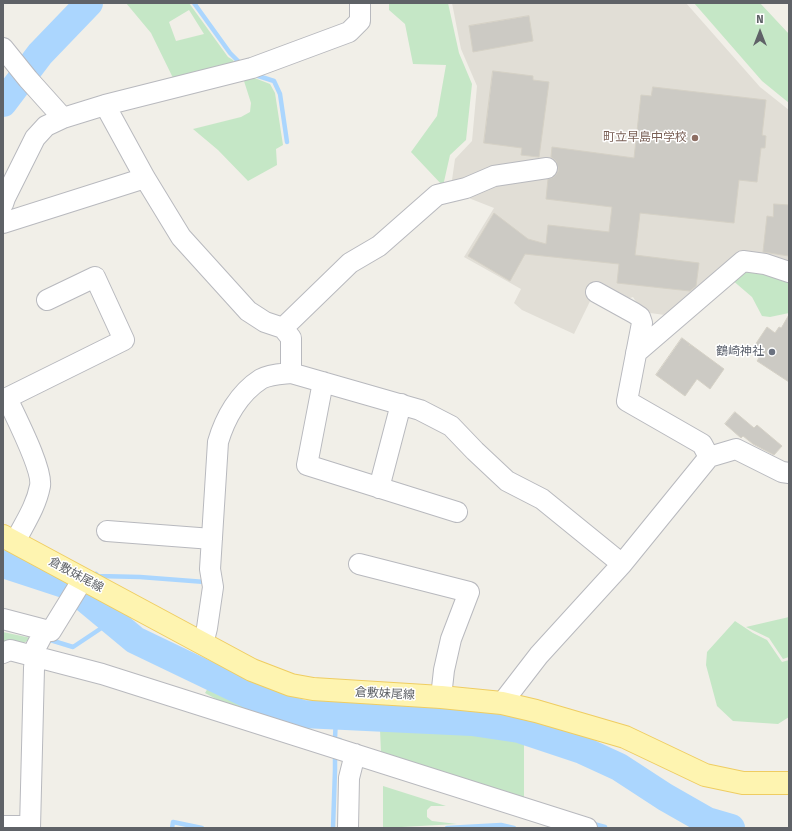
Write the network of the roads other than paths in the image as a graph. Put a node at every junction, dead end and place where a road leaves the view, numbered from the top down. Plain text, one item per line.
1 (360, 3) edge
2 (3, 48) edge
3 (105, 104) junction
4 (63, 118) junction
5 (547, 168) dead end
6 (145, 178) junction
7 (3, 204) edge
8 (3, 223) edge
9 (789, 272) edge
10 (596, 292) dead end
11 (47, 300) dead end
12 (283, 328) junction
13 (636, 353) junction
14 (291, 373) junction
15 (323, 382) junction
16 (401, 404) junction
17 (709, 457) junction
18 (789, 473) edge
19 (380, 488) junction
20 (457, 512) dead end
21 (107, 531) dead end
22 (9, 539) edge
23 (212, 539) junction
24 (359, 564) dead end
25 (622, 564) junction
26 (77, 589) junction
27 (3, 619) edge
28 (203, 644) junction
29 (38, 649) junction
30 (5, 651) edge
31 (441, 697) junction
32 (502, 703) junction
33 (354, 759) junction
34 (789, 783) edge
35 (3, 826) edge
36 (30, 827) edge
37 (348, 828) edge
38 (587, 828) edge

1 - 3 street
2 - 4 street
3 - 4 street
3 - 6 street
4 - 7 street
5 - 12 street
6 - 8 street
6 - 12 street
9 - 13 street
10 - 13 street
11 - 22 street
12 - 14 street
13 - 17 street
14 - 15 street
14 - 23 street
15 - 16 street
15 - 19 street
16 - 19 street
16 - 25 street
17 - 18 street
17 - 25 street
19 - 20 street
21 - 23 street
22 - 26 main road, 倉敷妹尾線
23 - 28 street
24 - 31 street
25 - 32 street
26 - 28 main road, 倉敷妹尾線
26 - 29 street
27 - 29 street
28 - 31 main road, 倉敷妹尾線
29 - 30 street
29 - 33 street
29 - 36 street
31 - 32 main road, 倉敷妹尾線
32 - 34 main road, 倉敷妹尾線
33 - 37 street
33 - 38 street
35 - 36 street

